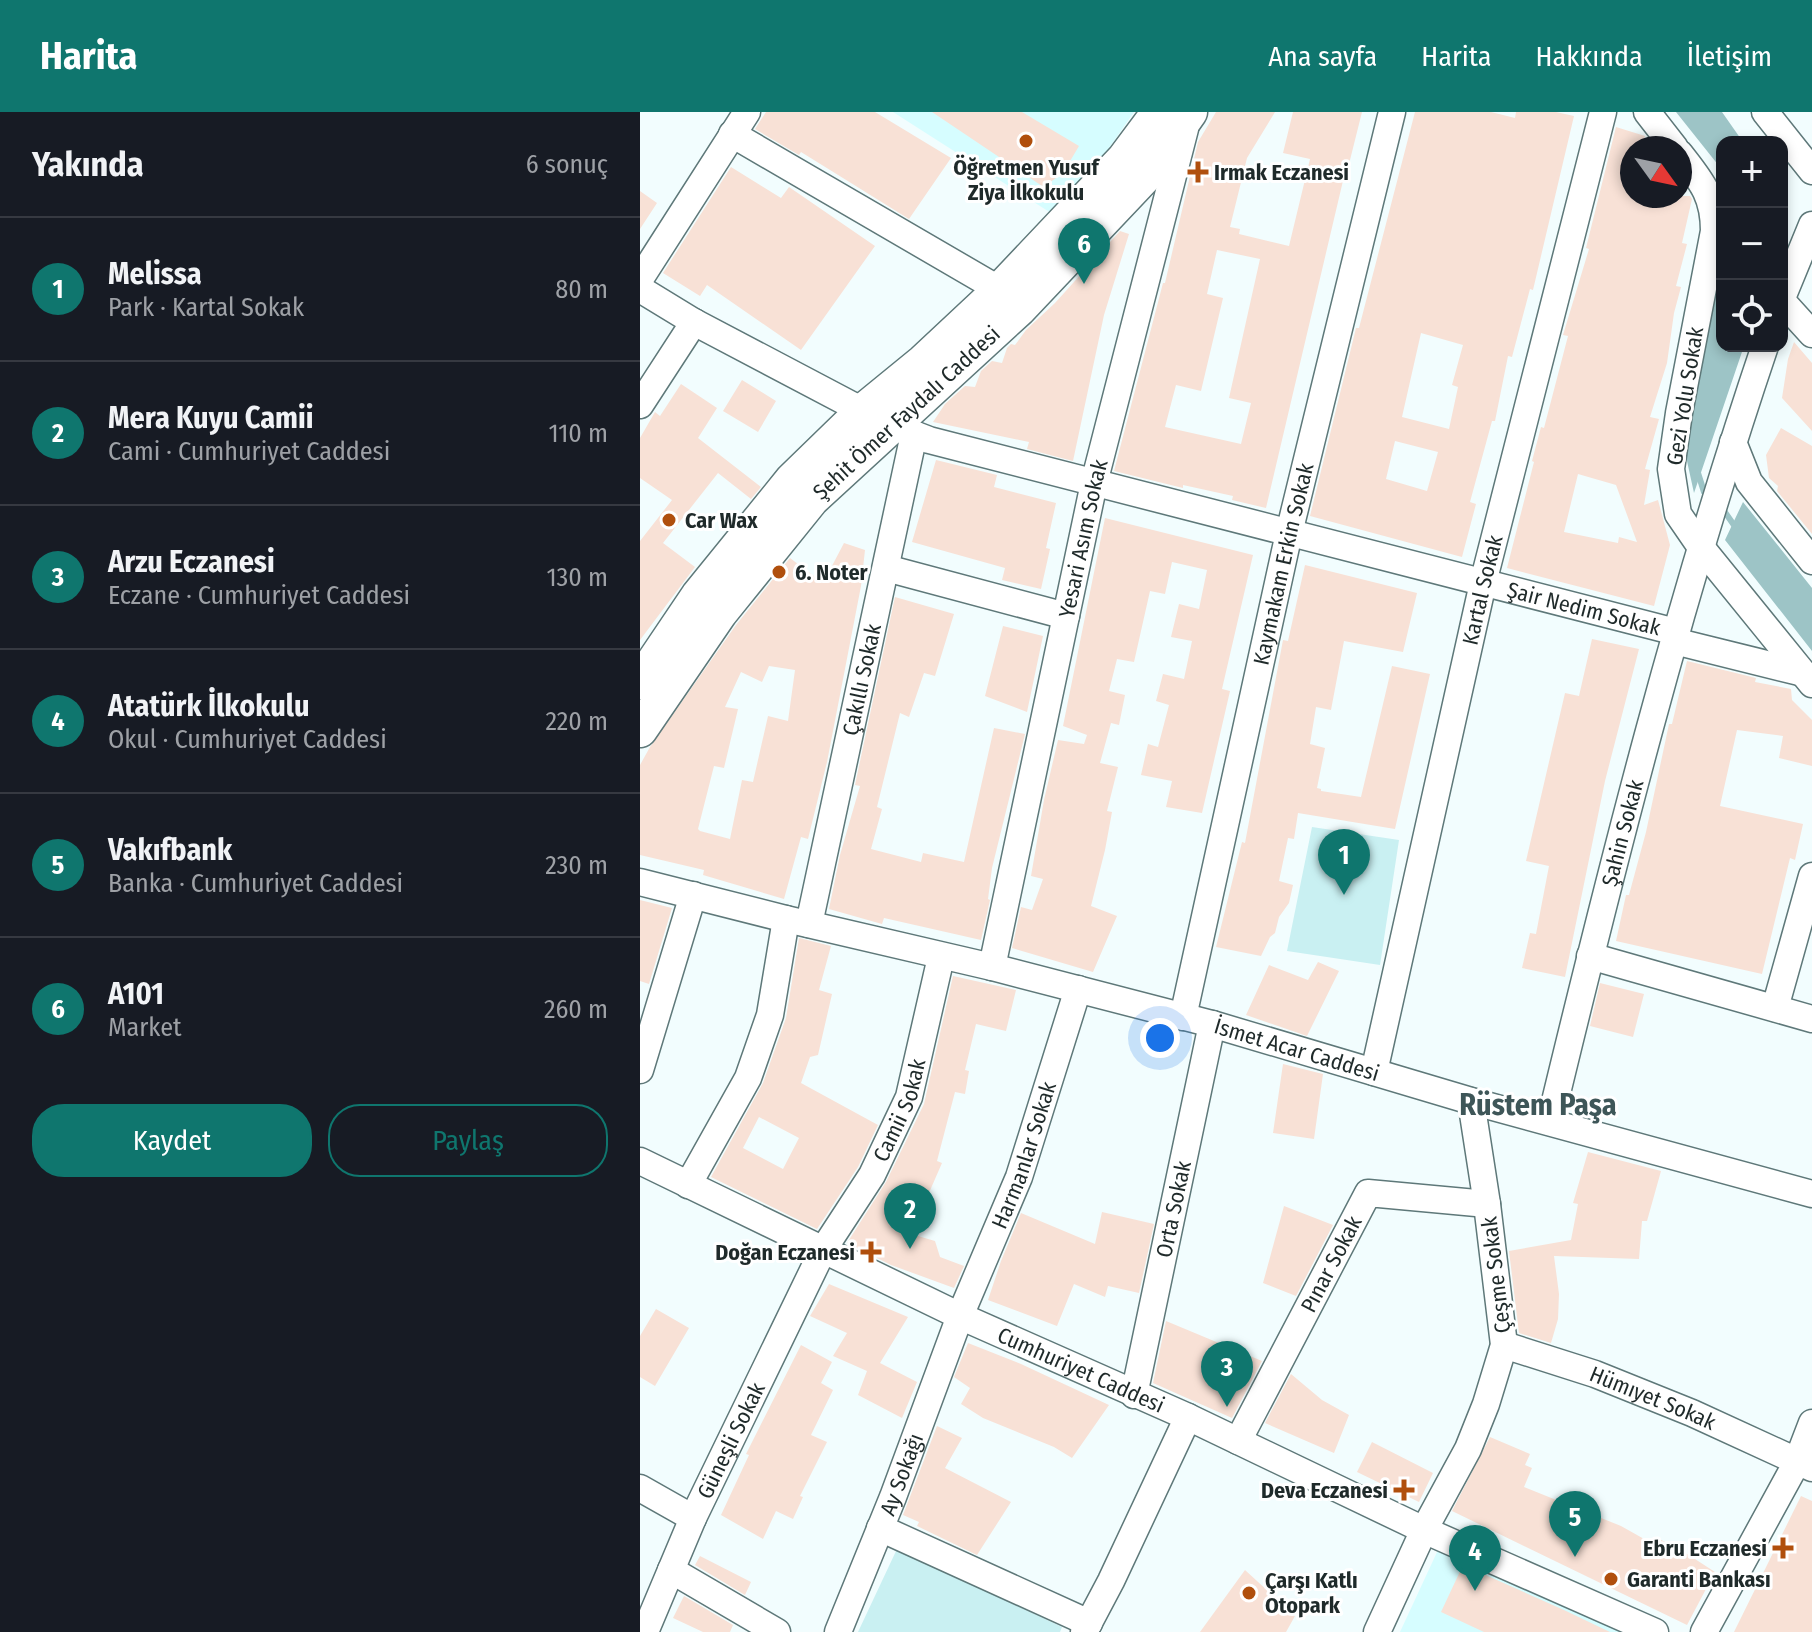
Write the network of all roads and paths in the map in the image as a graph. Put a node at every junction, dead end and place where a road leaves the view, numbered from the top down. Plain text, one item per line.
1 (1392, 112) edge
2 (1603, 112) edge
3 (1647, 112) edge
4 (1765, 112) edge
5 (1181, 113) edge
6 (740, 123) edge
7 (1666, 136) edge
8 (1692, 170) edge
9 (1812, 171) edge
10 (1716, 220) edge
11 (1799, 239) edge
12 (1716, 241) edge
13 (640, 279) edge
14 (1787, 280) edge
15 (640, 289) edge
16 (1000, 290) junction
17 (1788, 306) edge
18 (694, 322) junction
19 (1812, 334) edge
20 (1763, 352) edge
21 (640, 405) edge
22 (889, 423) junction
23 (1733, 442) junction
24 (1094, 483) junction
25 (1289, 533) junction
26 (1700, 546) junction
27 (1812, 561) edge
28 (886, 568) junction
29 (1483, 583) junction
30 (1066, 616) junction
31 (1675, 636) junction
32 (1808, 679) edge
33 (640, 682) edge
34 (640, 730) edge
35 (1812, 876) edge
36 (640, 882) edge
37 (693, 895) junction
38 (797, 922) junction
39 (1590, 956) junction
40 (941, 957) junction
41 (992, 967) junction
42 (1078, 989) junction
43 (1775, 1008) junction
44 (1183, 1017) junction
45 (1812, 1019) edge
46 (1212, 1024) junction
47 (640, 1070) edge
48 (1374, 1072) junction
49 (1471, 1101) junction
50 (1550, 1122) junction
51 (640, 1161) edge
52 (688, 1185) junction
53 (1812, 1194) edge
54 (1487, 1204) junction
55 (823, 1250) junction
56 (960, 1316) junction
57 (1504, 1345) junction
58 (1134, 1395) junction
59 (1188, 1417) junction
60 (1812, 1423) edge
61 (1238, 1441) junction
62 (1805, 1465) edge
63 (640, 1488) edge
64 (693, 1518) junction
65 (880, 1528) junction
66 (1424, 1530) junction
67 (671, 1570) junction
68 (1719, 1605) junction
69 (1086, 1628) edge
70 (645, 1632) edge
71 (777, 1632) edge
72 (838, 1632) edge
73 (1377, 1632) edge
74 (1655, 1632) edge
75 (1704, 1632) edge
76 (1721, 1632) edge

1 - 25 street, Kaymakam Erkin Sokak
2 - 29 street, Kartal Sokak
3 - 7 street
4 - 9 street
5 - 16 main road, Şehit Ömer Faydalı Caddesi
5 - 22 main road, Şehit Ömer Faydalı Caddesi
5 - 24 street, Yesari Asım Sokak
6 - 13 street
6 - 16 street
8 - 10 street, Gezi Yolu Sokak
11 - 14 street
12 - 26 street, Gezi Yolu Sokak
15 - 18 street, Şair Nedim Sokak
16 - 22 main road, Şehit Ömer Faydalı Caddesi
17 - 19 street
18 - 21 street
18 - 22 street, Şair Nedim Sokak
20 - 23 street, Şahin Sokak
22 - 24 street, Şair Nedim Sokak
22 - 28 street, Çakıllı Sokak
22 - 33 main road, Şehit Ömer Faydalı Caddesi
22 - 34 main road, Şehit Ömer Faydalı Caddesi
23 - 26 street, Şahin Sokak
23 - 27 street
24 - 25 street, Şair Nedim Sokak
24 - 30 street, Yesari Asım Sokak
25 - 29 street, Şair Nedim Sokak
25 - 44 street, Kaymakam Erkin Sokak
26 - 31 street, Şahin Sokak
26 - 32 street, Gezi Yolu Sokak
28 - 30 street
28 - 38 street, Çakıllı Sokak
29 - 31 street, Şair Nedim Sokak
29 - 48 street, Kartal Sokak
30 - 41 street, Yesari Asım Sokak
31 - 32 street, Şair Nedim Sokak
31 - 39 street, Şahin Sokak
35 - 43 street
36 - 37 street, İsmet Acar Caddesi
37 - 38 street, İsmet Acar Caddesi
37 - 47 street
38 - 40 street, İsmet Acar Caddesi
38 - 52 street, Çakıllı Sokak
39 - 43 street
39 - 50 street, Şahin Sokak
40 - 41 street, İsmet Acar Caddesi
40 - 55 street, Camii Sokak
41 - 42 street, İsmet Acar Caddesi
42 - 44 street, İsmet Acar Caddesi
42 - 56 street, Harmanlar Sokak
43 - 45 street
44 - 46 street, İsmet Acar Caddesi
46 - 48 street, İsmet Acar Caddesi
46 - 58 street, Orta Sokak
48 - 49 street, İsmet Acar Caddesi
49 - 50 street, İsmet Acar Caddesi
49 - 54 street, Çeşme Sokak
50 - 53 street, İsmet Acar Caddesi
51 - 52 street, Cumhuriyet Caddesi
52 - 55 street, Cumhuriyet Caddesi
54 - 57 street, Çeşme Sokak
54 - 61 street, Pınar Sokak
55 - 56 street, Cumhuriyet Caddesi
55 - 64 street, Güneşli Sokak
56 - 58 street, Cumhuriyet Caddesi
56 - 65 street, Ay Sokağı
57 - 62 street, Hümıyet Sokak
57 - 66 street, Çeşme Sokak
58 - 59 street, Cumhuriyet Caddesi
59 - 61 street, Cumhuriyet Caddesi
59 - 69 street
60 - 62 street
61 - 66 street, Cumhuriyet Caddesi
62 - 68 street
63 - 64 street
64 - 67 street, Güneşli Sokak
65 - 69 street
65 - 72 street, Ay Sokağı
66 - 73 street, Çeşme Sokak
66 - 74 street, Cumhuriyet Caddesi
67 - 70 street, Güneşli Sokak
67 - 71 street
68 - 75 street
68 - 76 street

